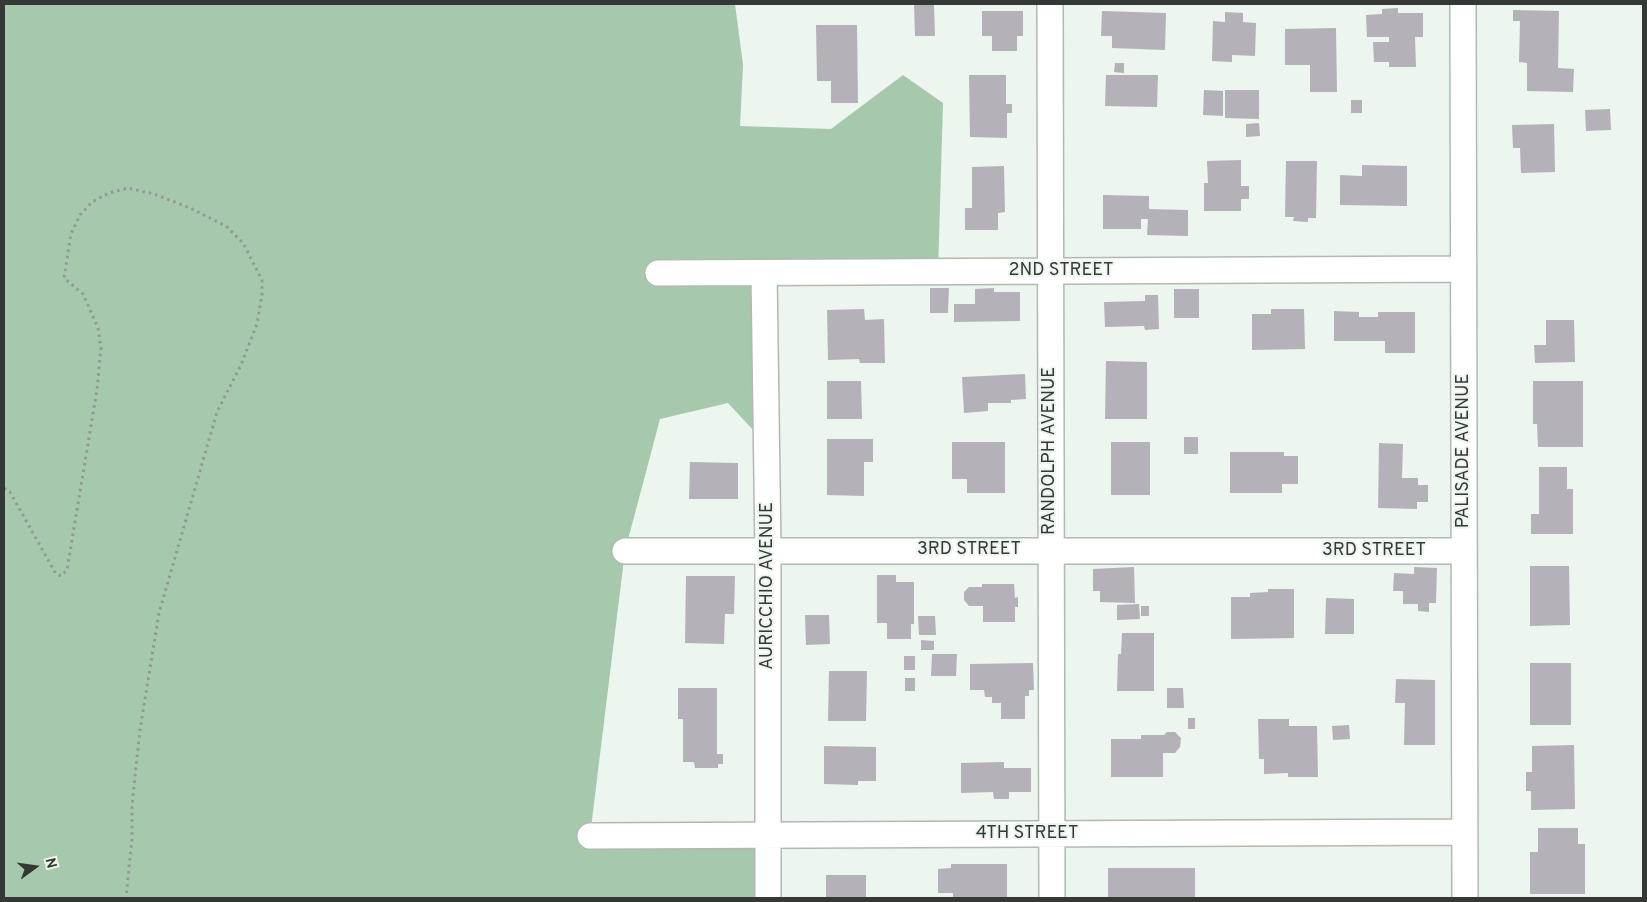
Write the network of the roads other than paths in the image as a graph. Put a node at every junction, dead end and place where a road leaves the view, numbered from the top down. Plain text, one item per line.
1 (1050, 4) edge
2 (1463, 4) edge
3 (1463, 269) junction
4 (1050, 271) junction
5 (658, 273) dead end
6 (764, 273) junction
7 (768, 550) junction
8 (1050, 550) junction
9 (625, 551) dead end
10 (1464, 552) junction
11 (1465, 832) junction
12 (1052, 834) junction
13 (768, 835) junction
14 (590, 836) dead end
15 (768, 898) edge
16 (1052, 898) edge
17 (1465, 898) edge

1 - 4 street, RANDOLPH AVENUE
2 - 3 street, PALISADE AVENUE
3 - 4 street, 2ND STREET
3 - 10 street, PALISADE AVENUE
4 - 6 street, 2ND STREET
4 - 8 street, RANDOLPH AVENUE
5 - 6 street, 2ND STREET
6 - 7 street, AURICCHIO AVENUE
7 - 8 street, 3RD STREET
7 - 9 street, 3RD STREET
7 - 13 street, AURICCHIO AVENUE
8 - 10 street, 3RD STREET
8 - 12 street, RANDOLPH AVENUE
10 - 11 street, PALISADE AVENUE
11 - 12 street, 4TH STREET
11 - 17 street, PALISADE AVENUE
12 - 13 street, 4TH STREET
12 - 16 street, RANDOLPH AVENUE
13 - 14 street, 4TH STREET
13 - 15 street, AURICCHIO AVENUE

